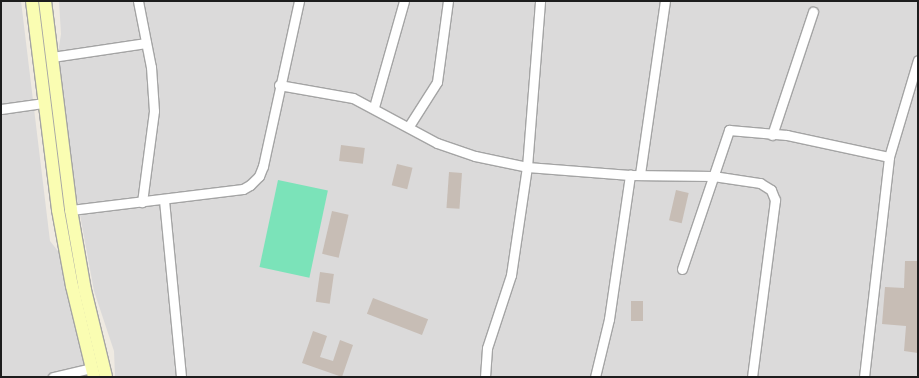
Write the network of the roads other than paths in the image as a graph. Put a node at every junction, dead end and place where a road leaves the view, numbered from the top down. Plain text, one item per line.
1 (32, 1) edge
2 (45, 1) edge
3 (138, 1) edge
4 (298, 1) edge
5 (404, 1) edge
6 (448, 1) edge
7 (540, 1) edge
8 (665, 1) edge
9 (813, 12) dead end
10 (146, 42) junction
11 (52, 57) junction
12 (918, 60) edge
13 (278, 85) junction
14 (42, 103) junction
15 (374, 107) junction
16 (1, 109) edge
17 (409, 126) junction
18 (772, 135) junction
19 (889, 157) junction
20 (526, 167) junction
21 (640, 174) junction
22 (630, 175) junction
23 (713, 176) junction
24 (164, 200) junction
25 (142, 202) junction
26 (71, 210) junction
27 (682, 269) dead end
28 (93, 372) edge
29 (53, 377) edge
30 (106, 377) edge
31 (181, 377) edge
32 (484, 377) edge
33 (595, 377) edge
34 (752, 377) edge
35 (864, 377) edge

1 - 14 street
2 - 11 street
3 - 10 street
4 - 13 street
5 - 15 street
6 - 17 street
7 - 20 street
8 - 21 street
9 - 18 street
10 - 11 street
10 - 25 street
11 - 26 street
12 - 19 street
13 - 15 street
13 - 24 street
14 - 16 street
14 - 28 street
15 - 17 street
17 - 20 street
18 - 19 street
18 - 23 street
19 - 35 street
20 - 22 street
20 - 32 street
21 - 22 street
21 - 23 street
22 - 33 street
23 - 27 street
23 - 34 street
24 - 25 street
24 - 31 street
25 - 26 street
26 - 30 street
28 - 29 street

